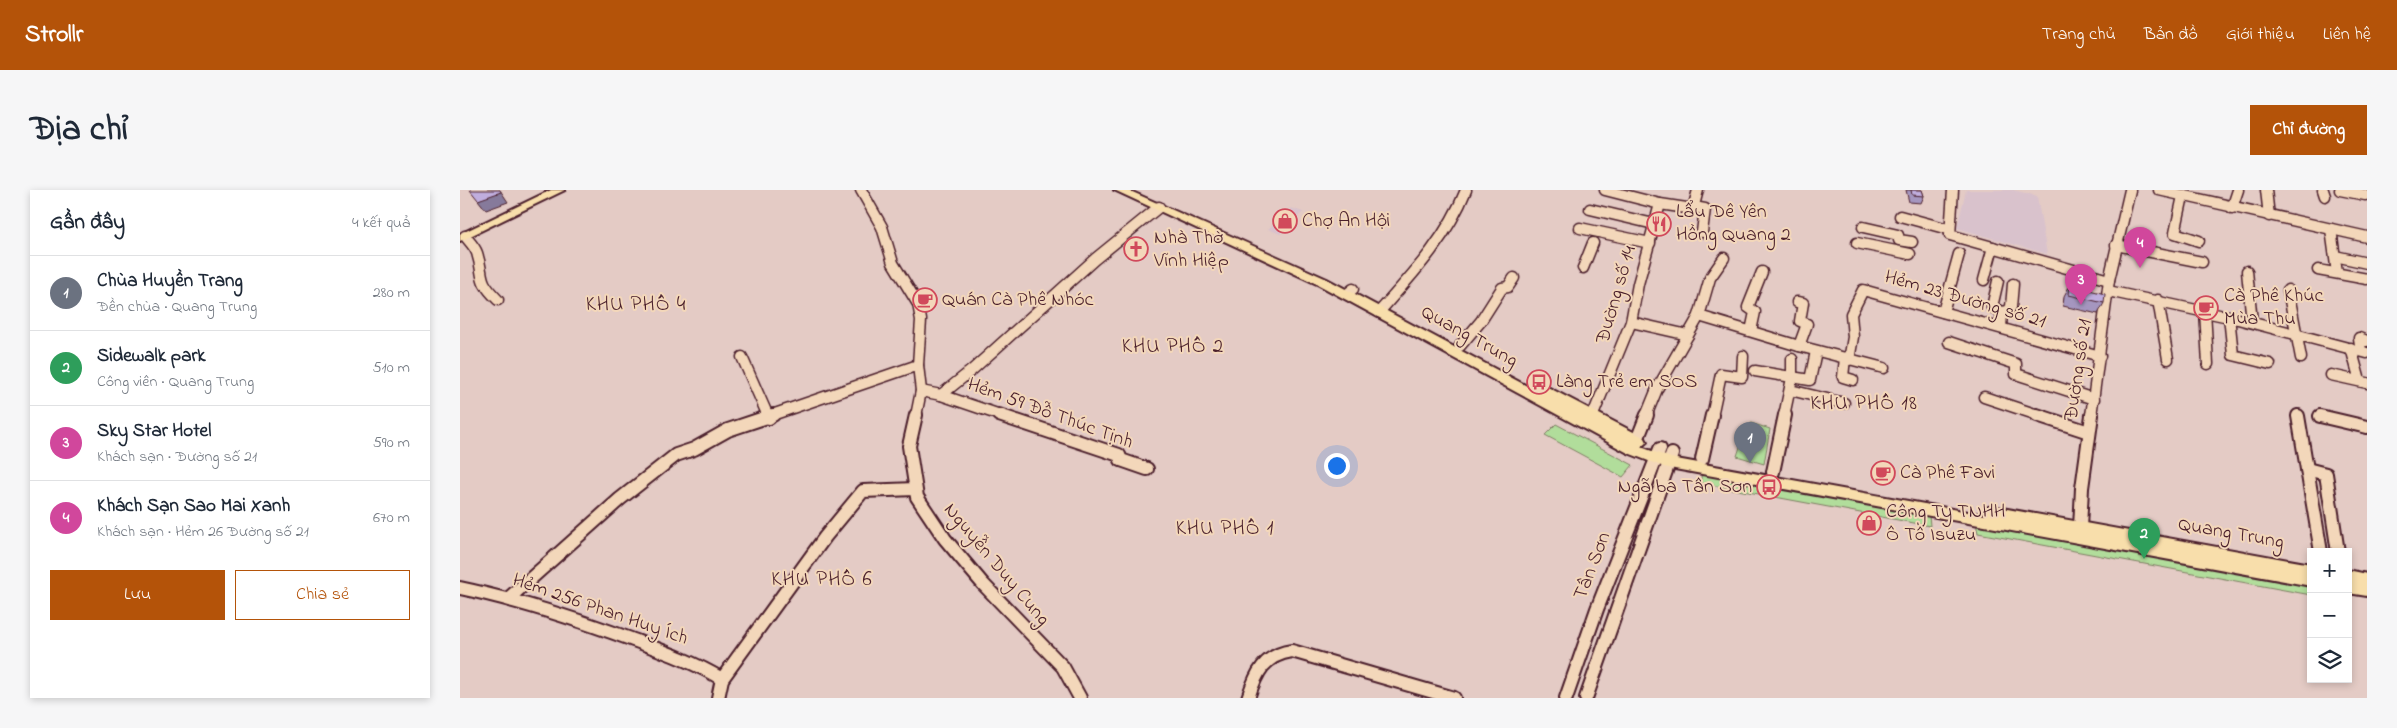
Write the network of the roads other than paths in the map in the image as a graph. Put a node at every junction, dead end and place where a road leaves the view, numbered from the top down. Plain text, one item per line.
1 (559, 190) edge
2 (861, 190) edge
3 (1119, 190) edge
4 (1132, 190) edge
5 (1466, 190) edge
6 (1605, 190) edge
7 (1698, 190) edge
8 (1953, 190) edge
9 (2130, 190) edge
10 (2159, 190) edge
11 (2238, 190) edge
12 (2266, 190) edge
13 (2340, 190) edge
14 (2183, 196) junction
15 (2366, 198) edge
16 (1660, 204) junction
17 (1159, 207) junction
18 (1694, 207) junction
19 (2232, 208) junction
20 (1590, 209) dead end
21 (1900, 216) dead end
22 (2270, 216) junction
23 (1654, 224) junction
24 (1863, 227) dead end
25 (1580, 228) dead end
26 (2331, 229) junction
27 (1702, 232) dead end
28 (1949, 232) junction
29 (463, 237) edge
30 (2367, 237) edge
31 (2199, 240) dead end
32 (1912, 242) dead end
33 (1593, 243) dead end
34 (1650, 243) junction
35 (1856, 243) dead end
36 (2116, 245) junction
37 (1993, 247) junction
38 (1910, 254) dead end
39 (1959, 254) dead end
40 (2334, 256) junction
41 (1724, 258) dead end
42 (2202, 262) dead end
43 (2367, 263) edge
44 (1582, 268) dead end
45 (2318, 270) dead end
46 (2247, 271) dead end
47 (1762, 272) dead end
48 (2337, 273) junction
49 (1514, 278) dead end
50 (2367, 279) edge
51 (1984, 280) dead end
52 (1998, 281) dead end
53 (2013, 284) dead end
54 (2109, 286) junction
55 (2288, 290) dead end
56 (1350, 291) junction
57 (498, 300) dead end
58 (2158, 300) junction
59 (1797, 302) dead end
60 (1382, 309) junction
61 (2205, 310) junction
62 (1943, 312) junction
63 (2002, 312) junction
64 (1699, 316) junction
65 (2229, 316) junction
66 (1631, 322) junction
67 (2252, 322) junction
68 (2001, 328) junction
69 (1751, 331) junction
70 (2296, 332) junction
71 (1688, 335) junction
72 (2367, 341) edge
73 (1950, 342) dead end
74 (1460, 346) junction
75 (1799, 346) junction
76 (1816, 351) junction
77 (2360, 351) edge
78 (1743, 356) dead end
79 (2100, 356) junction
80 (742, 357) dead end
81 (2301, 358) dead end
82 (1792, 359) dead end
83 (1847, 359) junction
84 (2168, 359) dead end
85 (2208, 364) dead end
86 (2270, 364) dead end
87 (918, 365) junction
88 (1884, 368) dead end
89 (1755, 371) dead end
90 (2332, 375) dead end
91 (1792, 378) junction
92 (1852, 380) dead end
93 (2363, 382) edge
94 (1790, 390) junction
95 (921, 391) junction
96 (941, 395) junction
97 (1984, 397) dead end
98 (2094, 399) junction
99 (1844, 403) dead end
100 (1593, 415) junction
101 (2298, 416) dead end
102 (2320, 416) dead end
103 (769, 418) junction
104 (2367, 427) edge
105 (2089, 432) junction
106 (1637, 440) junction
107 (1664, 456) junction
108 (1702, 459) junction
109 (1146, 469) dead end
110 (2307, 469) junction
111 (1773, 472) junction
112 (915, 489) junction
113 (1951, 509) junction
114 (2080, 533) junction
115 (2320, 548) edge
116 (2337, 548) edge
117 (2307, 569) edge
118 (2352, 577) edge
119 (2307, 579) edge
120 (2367, 580) edge
121 (460, 588) edge
122 (2352, 588) edge
123 (2367, 590) edge
124 (509, 598) junction
125 (722, 679) junction
126 (718, 698) edge
127 (1080, 698) edge
128 (1248, 698) edge
129 (1454, 698) edge
130 (1566, 698) edge
131 (1586, 698) edge

1 - 29 main road
2 - 87 street, Nguyễn Duy Cung
3 - 17 main road, Quang Trung
4 - 56 main road, Quang Trung
5 - 60 street
6 - 16 street
7 - 18 street
8 - 28 street
9 - 36 street, Đường số 21
10 - 14 street
11 - 19 street
12 - 22 street
13 - 15 street
14 - 19 street
14 - 31 street
16 - 18 street
16 - 23 street, Đường số 14
17 - 56 main road, Quang Trung
17 - 96 street
18 - 27 street
19 - 22 street
20 - 23 street
21 - 28 street
22 - 26 street
23 - 34 street, Đường số 14
24 - 32 street
25 - 34 street
26 - 30 street
26 - 40 street
28 - 37 street
29 - 57 street
33 - 44 street
34 - 66 street, Đường số 14
35 - 38 street
36 - 42 street
36 - 54 street, Đường số 21
37 - 51 street
37 - 54 street
39 - 62 street
40 - 43 street
40 - 48 street
41 - 64 street
45 - 48 street
46 - 67 street
47 - 69 street
48 - 50 street
49 - 74 street
52 - 63 street
53 - 63 street
54 - 58 street
54 - 79 street, Đường số 21
55 - 70 street
56 - 60 main road, Quang Trung
58 - 61 street
58 - 84 street
59 - 75 street
60 - 74 main road, Quang Trung
60 - 107 main road, Quang Trung
61 - 65 street
61 - 85 street
62 - 68 street, Hẻm 23 Đường số 21
62 - 83 street, Hẻm 23 Đường số 21
63 - 68 street
64 - 69 street
64 - 71 street
65 - 67 street
65 - 86 street
66 - 71 street
66 - 100 street, Đường số 14
67 - 70 street
68 - 79 street, Hẻm 23 Đường số 21
69 - 75 street
70 - 77 street
70 - 81 street
71 - 106 street
72 - 77 street
73 - 98 street
74 - 100 main road, Quang Trung
75 - 76 street
76 - 83 street
76 - 91 street
77 - 93 street
78 - 108 street
79 - 98 street, Đường số 21
80 - 103 street
82 - 91 street
83 - 88 street
83 - 92 street
87 - 95 street, Nguyễn Duy Cung
87 - 103 street
89 - 91 street
90 - 93 street
91 - 94 street
94 - 99 street
94 - 111 street
95 - 96 street, Hẻm 59 Đỗ Thúc Tịnh
95 - 112 street, Nguyễn Duy Cung
96 - 109 street, Hẻm 59 Đỗ Thúc Tịnh
97 - 105 street
98 - 105 street, Đường số 21
100 - 106 main road, Quang Trung
101 - 110 street
102 - 104 street
103 - 124 street
105 - 114 street, Đường số 21
106 - 107 main road, Quang Trung
107 - 108 main road, Quang Trung
107 - 113 main road, Quang Trung
107 - 130 street, Tân Sơn
107 - 131 street, Tân Sơn
108 - 111 main road, Quang Trung
110 - 115 street
110 - 116 street
111 - 113 main road, Quang Trung
112 - 125 street
112 - 127 street, Nguyễn Duy Cung
113 - 114 main road, Quang Trung
114 - 117 main road, Quang Trung
114 - 119 main road, Quang Trung
118 - 120 main road
121 - 124 street, Hẻm 256 Phan Huy Ích
122 - 123 main road
124 - 125 street, Hẻm 256 Phan Huy Ích
125 - 126 street
128 - 129 street

